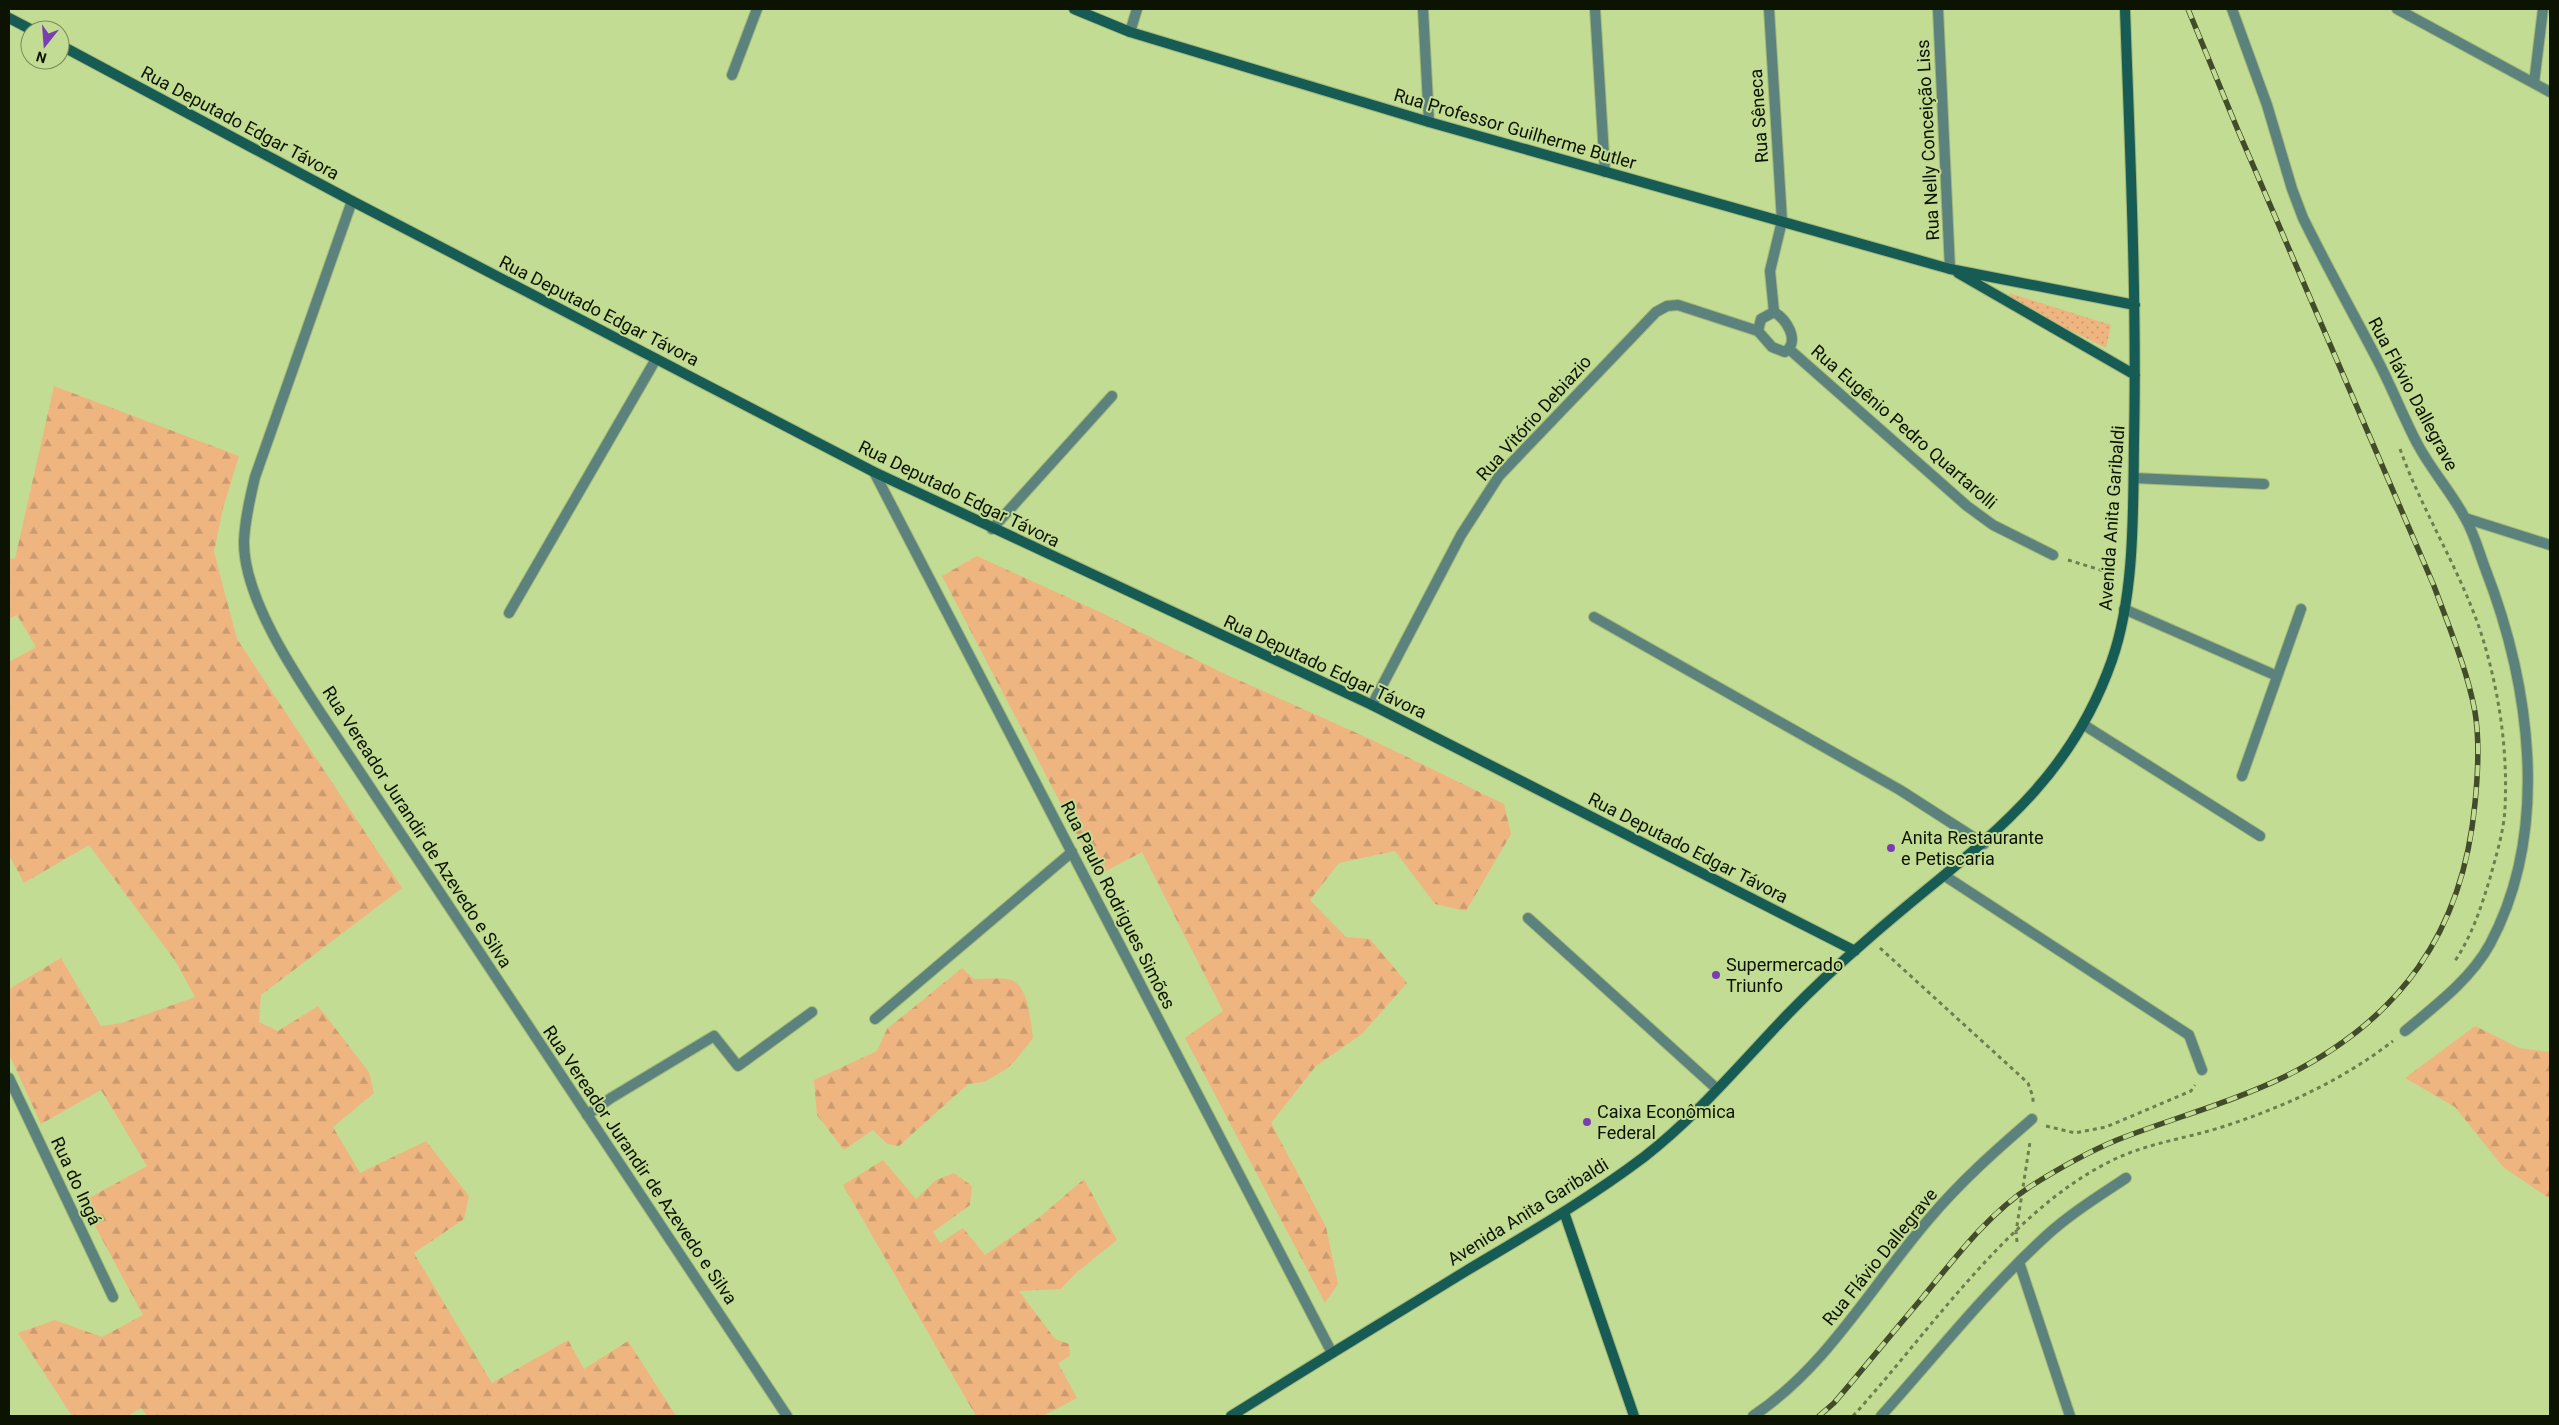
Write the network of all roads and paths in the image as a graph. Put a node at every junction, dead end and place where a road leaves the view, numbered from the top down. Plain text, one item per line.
1 (757, 9) edge
2 (1074, 9) edge
3 (1137, 9) edge
4 (1423, 9) edge
5 (1595, 9) edge
6 (1769, 9) edge
7 (1938, 9) edge
8 (2125, 9) edge
9 (2232, 9) edge
10 (2397, 9) edge
11 (2542, 9) edge
12 (1130, 32) junction
13 (70, 50) edge
14 (732, 75) dead end
15 (2534, 83) junction
16 (2550, 92) edge
17 (1429, 122) junction
18 (1605, 172) junction
19 (352, 201) junction
20 (1782, 221) junction
21 (1950, 269) junction
22 (2135, 305) junction
23 (1774, 312) junction
24 (1758, 331) junction
25 (1789, 349) junction
26 (656, 359) junction
27 (2135, 375) junction
28 (1112, 396) dead end
29 (2397, 442) dead end
30 (874, 472) junction
31 (2134, 478) junction
32 (2264, 484) dead end
33 (2465, 518) junction
34 (992, 528) junction
35 (2550, 543) edge
36 (2053, 555) joint
37 (2128, 579) junction
38 (2124, 609) junction
39 (2301, 609) dead end
40 (509, 613) dead end
41 (1594, 617) dead end
42 (2277, 676) junction
43 (1372, 705) junction
44 (2084, 725) junction
45 (2242, 776) dead end
46 (2260, 836) dead end
47 (1984, 844) junction
48 (1072, 852) junction
49 (1945, 876) junction
50 (1528, 918) dead end
51 (1869, 938) junction
52 (1855, 951) junction
53 (2453, 965) dead end
54 (812, 1012) dead end
55 (875, 1019) dead end
56 (2405, 1031) dead end
57 (2202, 1070) joint
58 (10, 1086) edge
59 (1717, 1090) junction
60 (587, 1115) junction
61 (2032, 1119) junction
62 (2126, 1178) dead end
63 (1564, 1212) junction
64 (2019, 1262) junction
65 (113, 1297) dead end
66 (1332, 1353) junction
67 (787, 1416) edge
68 (1231, 1416) edge
69 (1634, 1416) edge
70 (1754, 1416) edge
71 (1881, 1416) edge
72 (2070, 1416) edge

1 - 14 street
2 - 12 main road, Rua Professor Guilherme Butler
3 - 12 street
4 - 17 street
5 - 18 street
6 - 20 street, Rua Sêneca
7 - 21 street, Rua Nelly Conceição Liss
8 - 22 main road, Avenida Anita Garibaldi
9 - 33 street, Rua Flávio Dallegrave
10 - 15 street
11 - 15 street
12 - 17 main road, Rua Professor Guilherme Butler
13 - 19 main road, Rua Deputado Edgar Távora
15 - 16 street
17 - 18 main road, Rua Professor Guilherme Butler
18 - 20 main road, Rua Professor Guilherme Butler
19 - 26 main road, Rua Deputado Edgar Távora
19 - 60 street, Rua Vereador Jurandir de Azevedo e Silva
20 - 21 main road, Rua Professor Guilherme Butler
20 - 23 street
21 - 22 main road, Rua Professor Guilherme Butler
21 - 27 main road, Rua Professor Guilherme Butler
22 - 27 main road, Avenida Anita Garibaldi
23 - 24 street
23 - 25 street
24 - 25 street
24 - 43 street, Rua Vitório Debiazio
25 - 36 street, Rua Eugênio Pedro Quartarolli
26 - 30 main road, Rua Deputado Edgar Távora
26 - 40 street
27 - 31 main road, Avenida Anita Garibaldi
28 - 34 street
29 - 53 path
30 - 34 main road, Rua Deputado Edgar Távora
30 - 48 street, Rua Paulo Rodrigues Simões
31 - 32 street
31 - 37 main road, Avenida Anita Garibaldi
33 - 35 street
33 - 56 street, Rua Flávio Dallegrave
34 - 43 main road, Rua Deputado Edgar Távora
36 - 37 path
37 - 38 main road, Avenida Anita Garibaldi
38 - 42 street
38 - 44 main road, Avenida Anita Garibaldi
39 - 42 street
41 - 47 street
42 - 45 street
43 - 52 main road, Rua Deputado Edgar Távora
44 - 46 street
44 - 47 main road, Avenida Anita Garibaldi
47 - 49 main road, Avenida Anita Garibaldi
48 - 55 street
48 - 66 street, Rua Paulo Rodrigues Simões
49 - 51 main road, Avenida Anita Garibaldi
49 - 57 street
50 - 59 street
51 - 52 main road, Avenida Anita Garibaldi
51 - 61 path
52 - 59 main road, Avenida Anita Garibaldi
54 - 60 street
57 - 61 path
58 - 65 street, Rua do Ingá
59 - 63 main road, Avenida Anita Garibaldi
60 - 67 street, Rua Vereador Jurandir de Azevedo e Silva
61 - 64 path
61 - 70 street, Rua Flávio Dallegrave
62 - 64 street
63 - 66 main road, Avenida Anita Garibaldi
63 - 69 main road
64 - 71 street
64 - 72 street
66 - 68 main road, Avenida Anita Garibaldi

